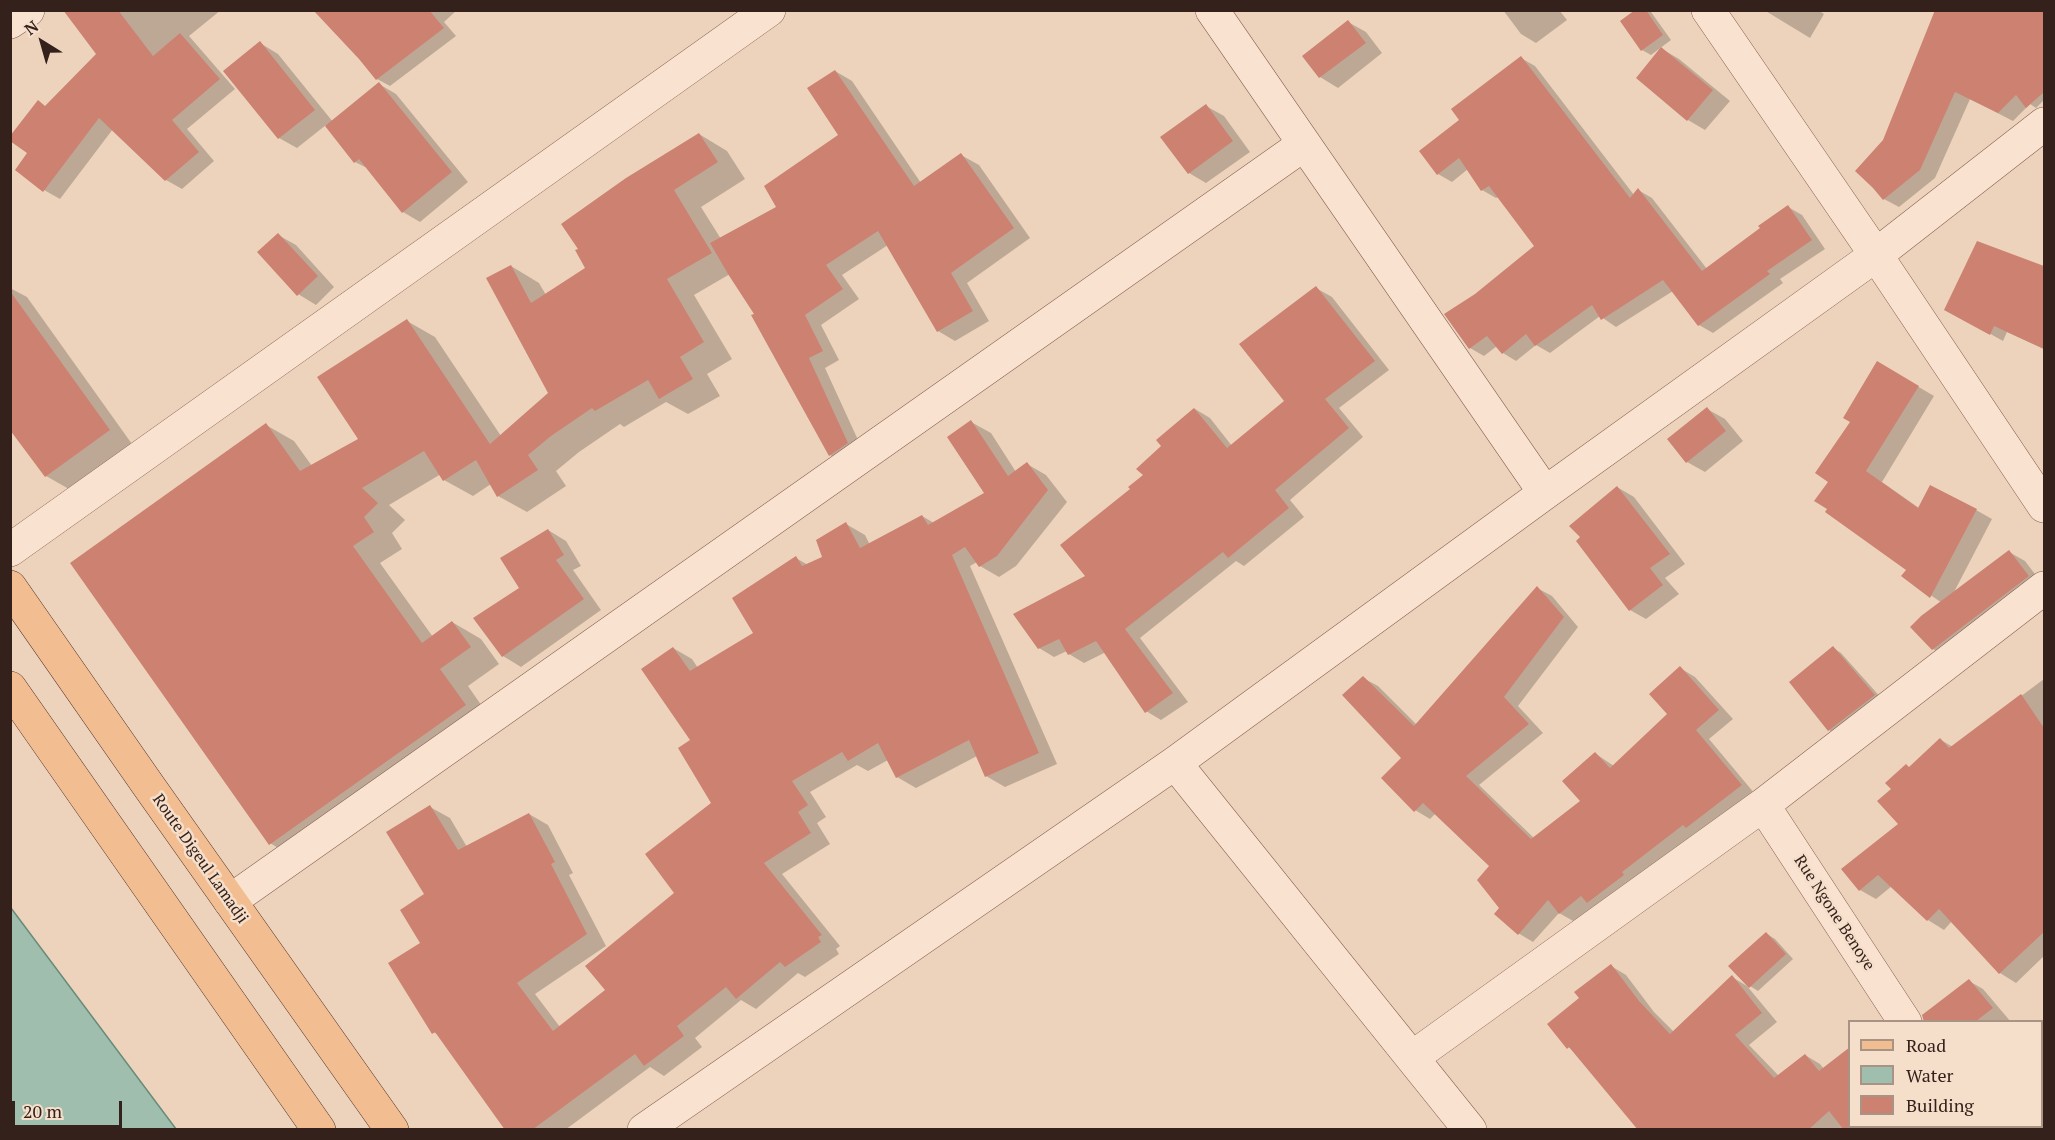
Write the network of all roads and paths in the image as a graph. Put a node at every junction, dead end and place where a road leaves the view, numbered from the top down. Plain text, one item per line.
1 (28, 10) edge
2 (769, 10) edge
3 (1212, 10) edge
4 (1708, 10) edge
5 (10, 22) edge
6 (2044, 124) edge
7 (1303, 145) junction
8 (1876, 255) junction
9 (1545, 493) junction
10 (2044, 506) edge
11 (10, 550) edge
12 (10, 587) edge
13 (2044, 588) edge
14 (10, 688) edge
15 (1175, 763) junction
16 (1763, 805) junction
17 (230, 901) junction
18 (1904, 1020) edge
19 (1413, 1057) junction
20 (319, 1130) edge
21 (392, 1130) edge
22 (644, 1130) edge
23 (1470, 1130) edge

1 - 5 street
2 - 11 street
3 - 7 street
4 - 8 street
6 - 8 street
7 - 9 street
7 - 17 street
8 - 9 street
8 - 10 street
9 - 15 street
12 - 17 main road, Route Digeul Lamadji
13 - 16 street
14 - 20 main road
15 - 19 street
15 - 22 street
16 - 18 street, Rue Ngone Benoye
16 - 19 street
17 - 21 main road, Route Digeul Lamadji
19 - 23 street

